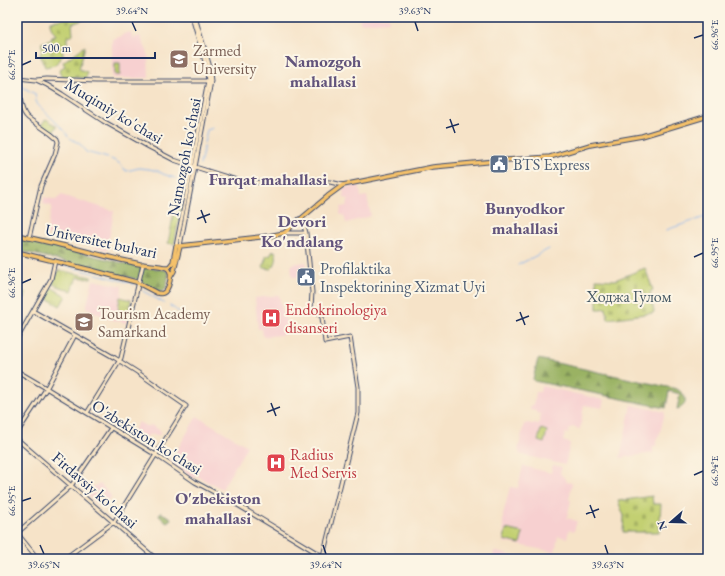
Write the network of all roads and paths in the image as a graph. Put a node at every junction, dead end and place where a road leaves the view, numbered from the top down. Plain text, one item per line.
1 (193, 17) edge
2 (17, 77) edge
3 (36, 80) junction
4 (209, 81) junction
5 (708, 116) edge
6 (193, 167) junction
7 (343, 186) junction
8 (299, 219) junction
9 (284, 233) junction
10 (306, 233) junction
11 (17, 235) edge
12 (29, 238) junction
13 (178, 246) junction
14 (17, 252) edge
15 (55, 261) junction
16 (143, 264) junction
17 (164, 267) junction
18 (170, 277) junction
19 (139, 283) junction
20 (33, 311) junction
21 (76, 335) junction
22 (17, 339) edge
23 (119, 361) junction
24 (17, 371) edge
25 (46, 388) junction
26 (87, 413) junction
27 (111, 428) junction
28 (17, 433) edge
29 (17, 439) edge
30 (156, 455) junction
31 (71, 486) junction
32 (114, 522) junction
33 (17, 533) edge
34 (323, 556) junction
35 (38, 559) edge
36 (64, 559) edge
37 (156, 559) edge
38 (327, 559) edge

1 - 4 main road, Namozgoh ko'chasi
2 - 3 main road
2 - 12 main road
3 - 4 main road
3 - 6 main road, Muqimiy ko'chasi
4 - 6 main road, Namozgoh ko'chasi
5 - 7 main road
6 - 7 main road, Muqimiy ko'chasi
6 - 13 main road, Namozgoh ko'chasi
7 - 8 main road
8 - 9 main road
8 - 10 main road
9 - 10 main road
9 - 13 main road
10 - 34 main road
11 - 12 main road, Universitet bulvari
12 - 16 main road, Universitet bulvari
13 - 17 main road, Namozgoh ko'chasi
13 - 18 main road, Namozgoh ko'chasi
14 - 15 main road, Universitet bulvari
15 - 19 main road, Universitet bulvari
15 - 20 main road
16 - 17 main road, Universitet bulvari
16 - 19 main road
17 - 18 main road, Universitet bulvari
18 - 19 main road, Universitet bulvari
19 - 23 main road
20 - 21 main road
20 - 22 main road
21 - 23 main road
21 - 25 main road
23 - 26 main road
23 - 30 main road
24 - 25 main road, O'zbekiston ko'chasi
25 - 26 main road, O'zbekiston ko'chasi
25 - 28 main road
26 - 27 main road, O'zbekiston ko'chasi
27 - 30 main road, O'zbekiston ko'chasi
27 - 31 main road
29 - 31 main road, Firdavsiy ko'chasi
30 - 32 main road
30 - 34 main road, O'zbekiston ko'chasi
31 - 32 main road, Firdavsiy ko'chasi
31 - 33 main road
32 - 36 main road
32 - 37 main road, Firdavsiy ko'chasi
33 - 35 main road
34 - 38 main road, O'zbekiston ko'chasi

